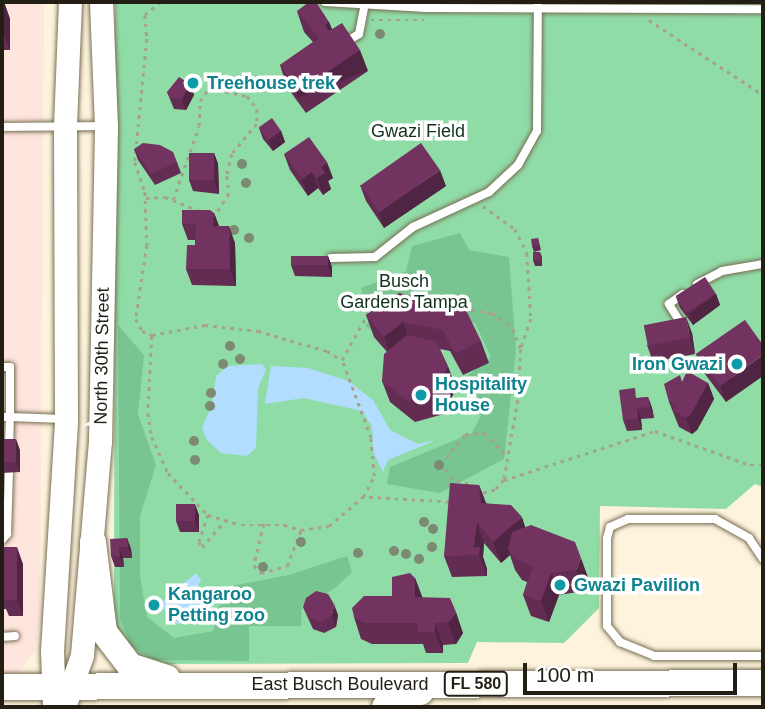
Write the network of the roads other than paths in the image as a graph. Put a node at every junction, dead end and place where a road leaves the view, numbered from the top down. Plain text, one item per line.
1 (70, 2) edge
2 (101, 2) edge
3 (325, 2) edge
4 (365, 2) edge
5 (392, 3) edge
6 (538, 5) edge
7 (763, 9) edge
8 (344, 43) edge
9 (65, 126) junction
10 (106, 126) junction
11 (2, 127) edge
12 (331, 258) edge
13 (763, 264) edge
14 (682, 325) edge
15 (2, 367) edge
16 (6, 417) edge
17 (66, 419) junction
18 (9, 450) edge
19 (9, 472) dead end
20 (2, 540) edge
21 (93, 542) junction
22 (763, 558) edge
23 (15, 636) dead end
24 (2, 637) edge
25 (763, 656) edge
26 (763, 683) edge
27 (538, 684) junction
28 (189, 685) junction
29 (2, 687) edge
30 (61, 697) edge
31 (385, 707) edge

1 - 9 main road, North 30th Street
2 - 10 main road, North 30th Street
3 - 4 lane
4 - 5 lane
4 - 8 lane
5 - 6 lane
6 - 7 lane
6 - 12 lane
9 - 10 lane
9 - 11 lane
9 - 17 main road, North 30th Street
10 - 21 main road, North 30th Street
13 - 14 lane
15 - 16 lane
16 - 17 lane
16 - 18 lane
17 - 30 main road, North 30th Street
19 - 20 lane
21 - 28 main road
21 - 30 main road, North 30th Street
22 - 25 lane
23 - 24 lane
26 - 27 main road, East Busch Boulevard / FL 580
27 - 28 main road, East Busch Boulevard / FL 580
27 - 31 main road
28 - 30 main road, East Busch Boulevard / FL 580
29 - 30 main road, East Busch Boulevard / FL 580

